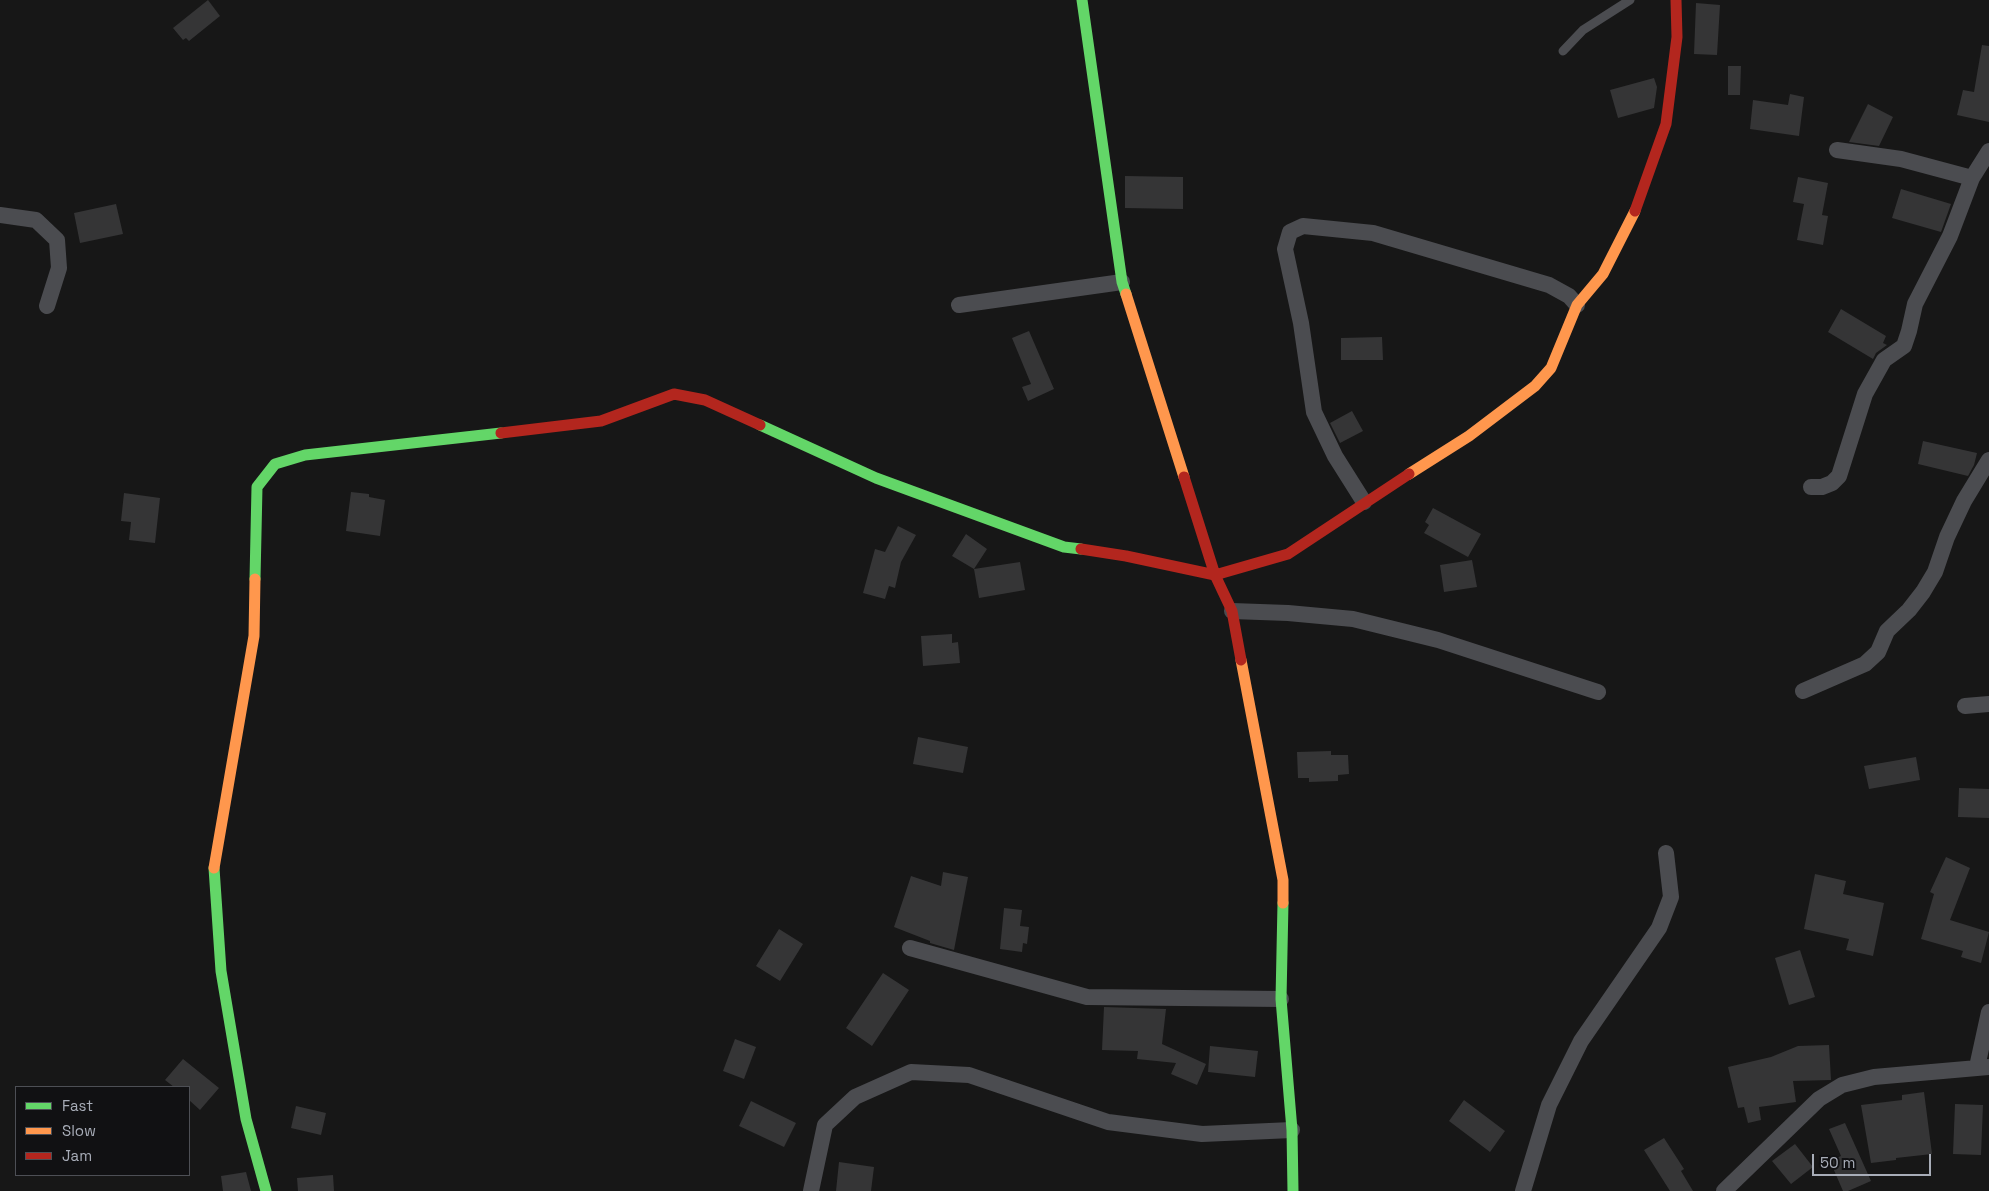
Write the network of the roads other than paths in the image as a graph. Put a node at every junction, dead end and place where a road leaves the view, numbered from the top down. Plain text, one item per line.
1 (1082, 0) edge
2 (1630, 0) edge
3 (1676, 0) edge
4 (1563, 51) dead end
5 (1837, 150) dead end
6 (1989, 151) edge
7 (1972, 178) junction
8 (0, 215) edge
9 (1122, 282) junction
10 (959, 305) dead end
11 (1577, 305) junction
12 (47, 306) dead end
13 (1989, 460) edge
14 (1811, 487) dead end
15 (1364, 502) junction
16 (1215, 575) junction
17 (1232, 611) junction
18 (1803, 691) dead end
19 (1598, 692) dead end
20 (1989, 704) edge
21 (1965, 706) dead end
22 (1666, 853) dead end
23 (910, 948) dead end
24 (1281, 999) junction
25 (1989, 1012) edge
26 (1983, 1067) edge
27 (1292, 1130) junction
28 (266, 1191) edge
29 (811, 1191) edge
30 (1293, 1191) edge
31 (1523, 1191) edge
32 (1724, 1191) edge

1 - 9 street
2 - 4 lane
3 - 11 street
5 - 7 street
6 - 7 street
7 - 14 street
8 - 12 street
9 - 10 street
9 - 16 street
11 - 15 street
11 - 15 street
13 - 18 street
15 - 16 street
16 - 17 street
16 - 28 street
17 - 19 street
17 - 24 street
20 - 21 street
22 - 31 street
23 - 24 street
24 - 27 street
25 - 26 street
26 - 32 street
27 - 29 street
27 - 30 street

